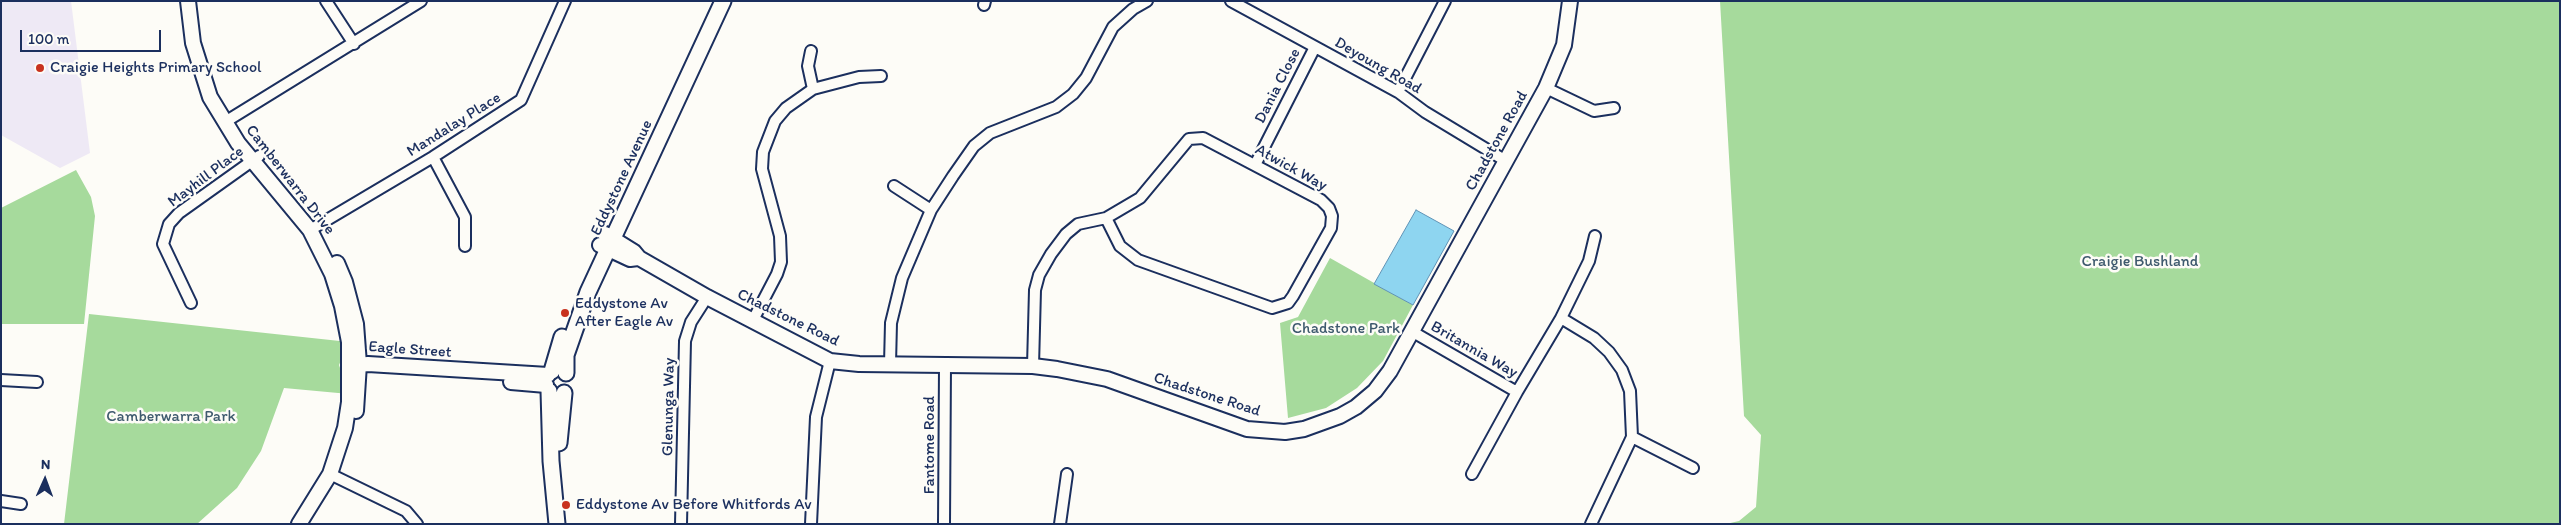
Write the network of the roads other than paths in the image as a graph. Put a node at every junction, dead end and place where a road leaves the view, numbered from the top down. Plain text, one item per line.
1 (188, 1) edge
2 (197, 1) edge
3 (326, 1) edge
4 (421, 1) edge
5 (565, 1) edge
6 (714, 1) edge
7 (723, 1) edge
8 (1147, 1) edge
9 (1232, 1) edge
10 (1445, 1) edge
11 (1570, 1) edge
12 (354, 44) junction
13 (1315, 47) junction
14 (811, 51) dead end
15 (880, 76) dead end
16 (1546, 88) junction
17 (813, 89) junction
18 (1398, 92) junction
19 (1614, 108) dead end
20 (228, 120) junction
21 (432, 157) junction
22 (255, 159) junction
23 (1506, 161) junction
24 (1255, 165) junction
25 (894, 186) dead end
26 (931, 210) junction
27 (1106, 218) junction
28 (313, 227) junction
29 (1595, 236) dead end
30 (606, 241) junction
31 (465, 246) dead end
32 (707, 297) junction
33 (191, 303) dead end
34 (1561, 318) junction
35 (752, 322) junction
36 (1413, 332) junction
37 (830, 361) junction
38 (890, 364) junction
39 (945, 366) junction
40 (1033, 366) junction
41 (356, 368) junction
42 (1, 380) edge
43 (554, 381) junction
44 (36, 382) dead end
45 (1517, 392) junction
46 (1632, 437) junction
47 (1692, 468) dead end
48 (1067, 474) dead end
49 (1472, 474) dead end
50 (334, 476) junction
51 (1, 501) edge
52 (21, 504) dead end
53 (300, 524) edge
54 (310, 524) edge
55 (417, 524) edge
56 (557, 524) edge
57 (565, 524) edge
58 (681, 524) edge
59 (811, 524) edge
60 (944, 524) edge
61 (1060, 524) edge
62 (1591, 524) edge

1 - 20 street, Camberwarra Drive
2 - 20 street, Camberwarra Drive
3 - 12 street
4 - 12 street
5 - 21 street, Mandalay Place
6 - 30 main road, Eddystone Avenue
7 - 30 main road, Eddystone Avenue
8 - 26 street
9 - 13 street, Deyoung Road
10 - 18 street
11 - 16 street, Chadstone Road
12 - 20 street
13 - 18 street, Deyoung Road
13 - 24 street, Dania Close
14 - 17 street
15 - 17 street
16 - 19 street
16 - 23 street, Chadstone Road
17 - 35 street
18 - 23 street, Deyoung Road
20 - 22 street, Camberwarra Drive
21 - 28 street, Mandalay Place
21 - 31 street
22 - 28 street, Camberwarra Drive
22 - 33 street, Mayhill Place
23 - 36 street, Chadstone Road
24 - 27 street, Atwick Way
24 - 27 street, Atwick Way
25 - 26 street
26 - 38 street
27 - 40 street, Atwick Way
28 - 41 street, Camberwarra Drive
29 - 34 street, Britannia Way
30 - 32 street, Chadstone Road
30 - 43 main road, Eddystone Avenue
32 - 35 street, Chadstone Road
32 - 58 street, Glenunga Way
34 - 45 street, Britannia Way
34 - 46 street
35 - 37 street, Chadstone Road
36 - 40 street, Chadstone Road
36 - 45 street, Britannia Way
37 - 38 street, Chadstone Road
37 - 59 street
38 - 39 street, Chadstone Road
39 - 40 street, Chadstone Road
39 - 60 street, Fantome Road
41 - 43 street, Eagle Street
41 - 50 street, Camberwarra Drive
42 - 44 street
43 - 56 main road, Eddystone Avenue
43 - 57 main road, Eddystone Avenue
45 - 49 street
46 - 47 street
46 - 62 street
48 - 61 street
50 - 53 street, Camberwarra Drive
50 - 54 street, Camberwarra Drive
50 - 55 street
51 - 52 street

